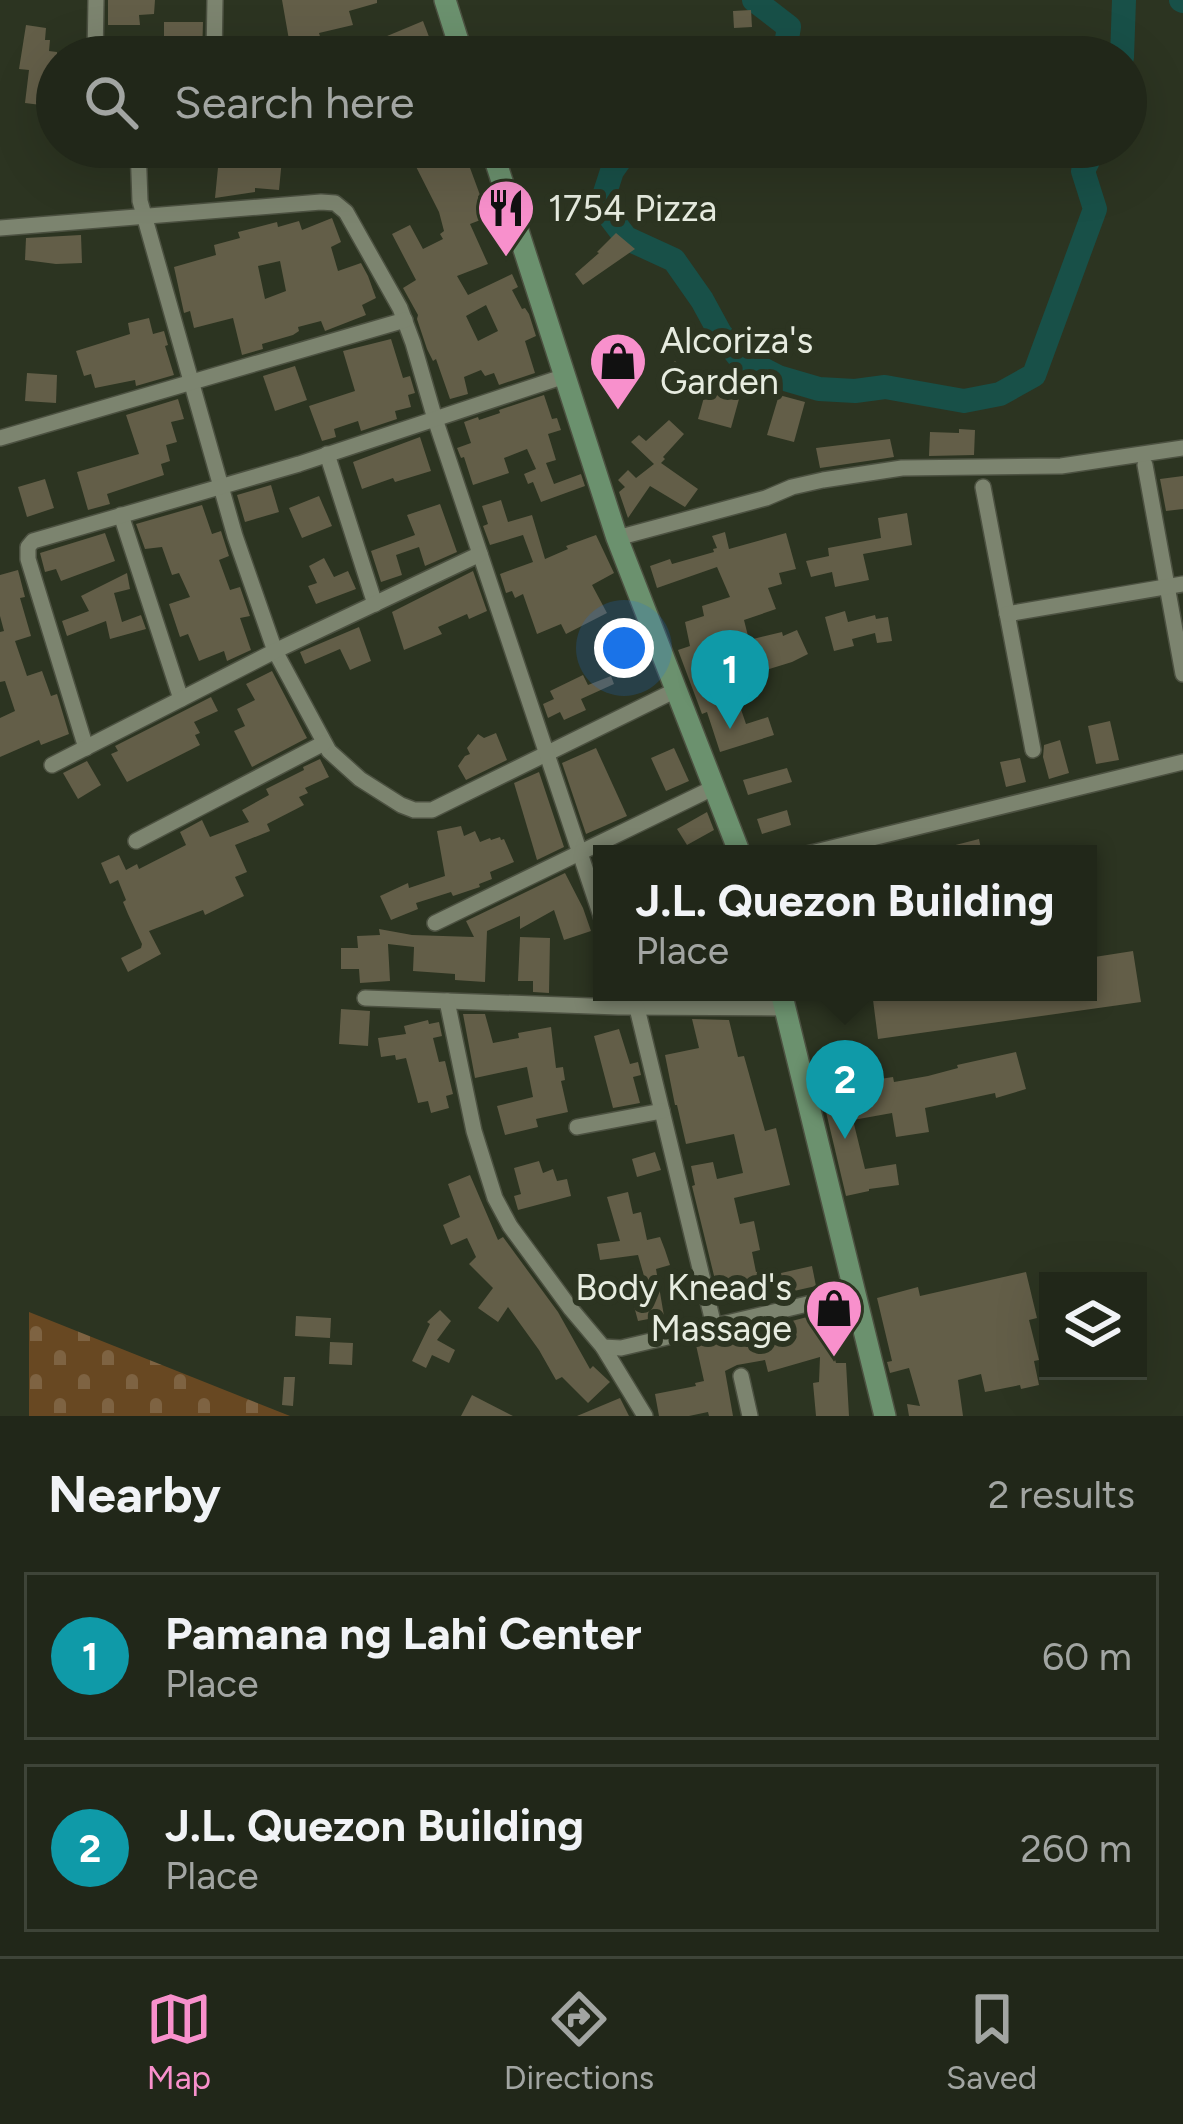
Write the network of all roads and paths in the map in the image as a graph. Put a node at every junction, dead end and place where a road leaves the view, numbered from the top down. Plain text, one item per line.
1 (96, 0) edge
2 (215, 0) edge
3 (445, 0) edge
4 (95, 36) edge
5 (214, 36) edge
6 (456, 36) edge
7 (138, 168) edge
8 (498, 168) edge
9 (145, 216) junction
10 (0, 228) edge
11 (405, 320) junction
12 (565, 376) junction
13 (190, 383) junction
14 (435, 419) junction
15 (0, 438) edge
16 (1183, 448) edge
17 (327, 454) junction
18 (1144, 465) dead end
19 (220, 486) junction
20 (983, 487) dead end
21 (121, 515) junction
22 (617, 538) junction
23 (480, 554) junction
24 (1175, 585) edge
25 (375, 604) junction
26 (1007, 614) junction
27 (275, 651) junction
28 (1183, 674) edge
29 (676, 691) junction
30 (181, 699) junction
31 (324, 743) junction
32 (86, 748) junction
33 (1033, 750) dead end
34 (546, 754) junction
35 (1183, 762) edge
36 (52, 765) dead end
37 (716, 787) junction
38 (136, 842) dead end
39 (596, 845) edge
40 (737, 845) edge
41 (845, 845) edge
42 (593, 846) edge
43 (579, 853) junction
44 (593, 893) edge
45 (435, 923) dead end
46 (364, 998) dead end
47 (447, 1001) junction
48 (708, 1001) edge
49 (783, 1001) edge
50 (633, 1002) edge
51 (662, 1111) junction
52 (577, 1127) dead end
53 (854, 1293) junction
54 (714, 1326) junction
55 (603, 1347) junction
56 (741, 1376) dead end
57 (645, 1416) edge
58 (750, 1416) edge
59 (885, 1416) edge

1 - 4 street
2 - 5 street
3 - 6 main road
7 - 9 street
8 - 12 main road
9 - 10 street
9 - 11 street
9 - 13 street
11 - 13 street
11 - 14 street
12 - 14 street
12 - 22 main road
13 - 15 street
13 - 19 street
14 - 17 street
14 - 23 street
16 - 22 street
17 - 19 street
17 - 25 street
18 - 24 street
19 - 21 street
19 - 27 street
20 - 26 street
21 - 30 street
21 - 32 street
22 - 29 main road
23 - 25 street
23 - 34 street
24 - 26 street
24 - 28 street
25 - 27 street
26 - 33 street
27 - 30 street
27 - 31 street
29 - 34 street
29 - 37 main road
30 - 32 street
31 - 34 street
31 - 38 street
32 - 36 street
34 - 43 street
35 - 41 street
37 - 39 street
37 - 40 main road
42 - 43 street
43 - 44 street
43 - 45 street
46 - 47 street
47 - 50 street
47 - 55 street
48 - 50 street
49 - 53 main road
50 - 51 street
51 - 52 street
51 - 54 street
53 - 54 street
53 - 59 main road
54 - 55 street
55 - 57 street
56 - 58 street

